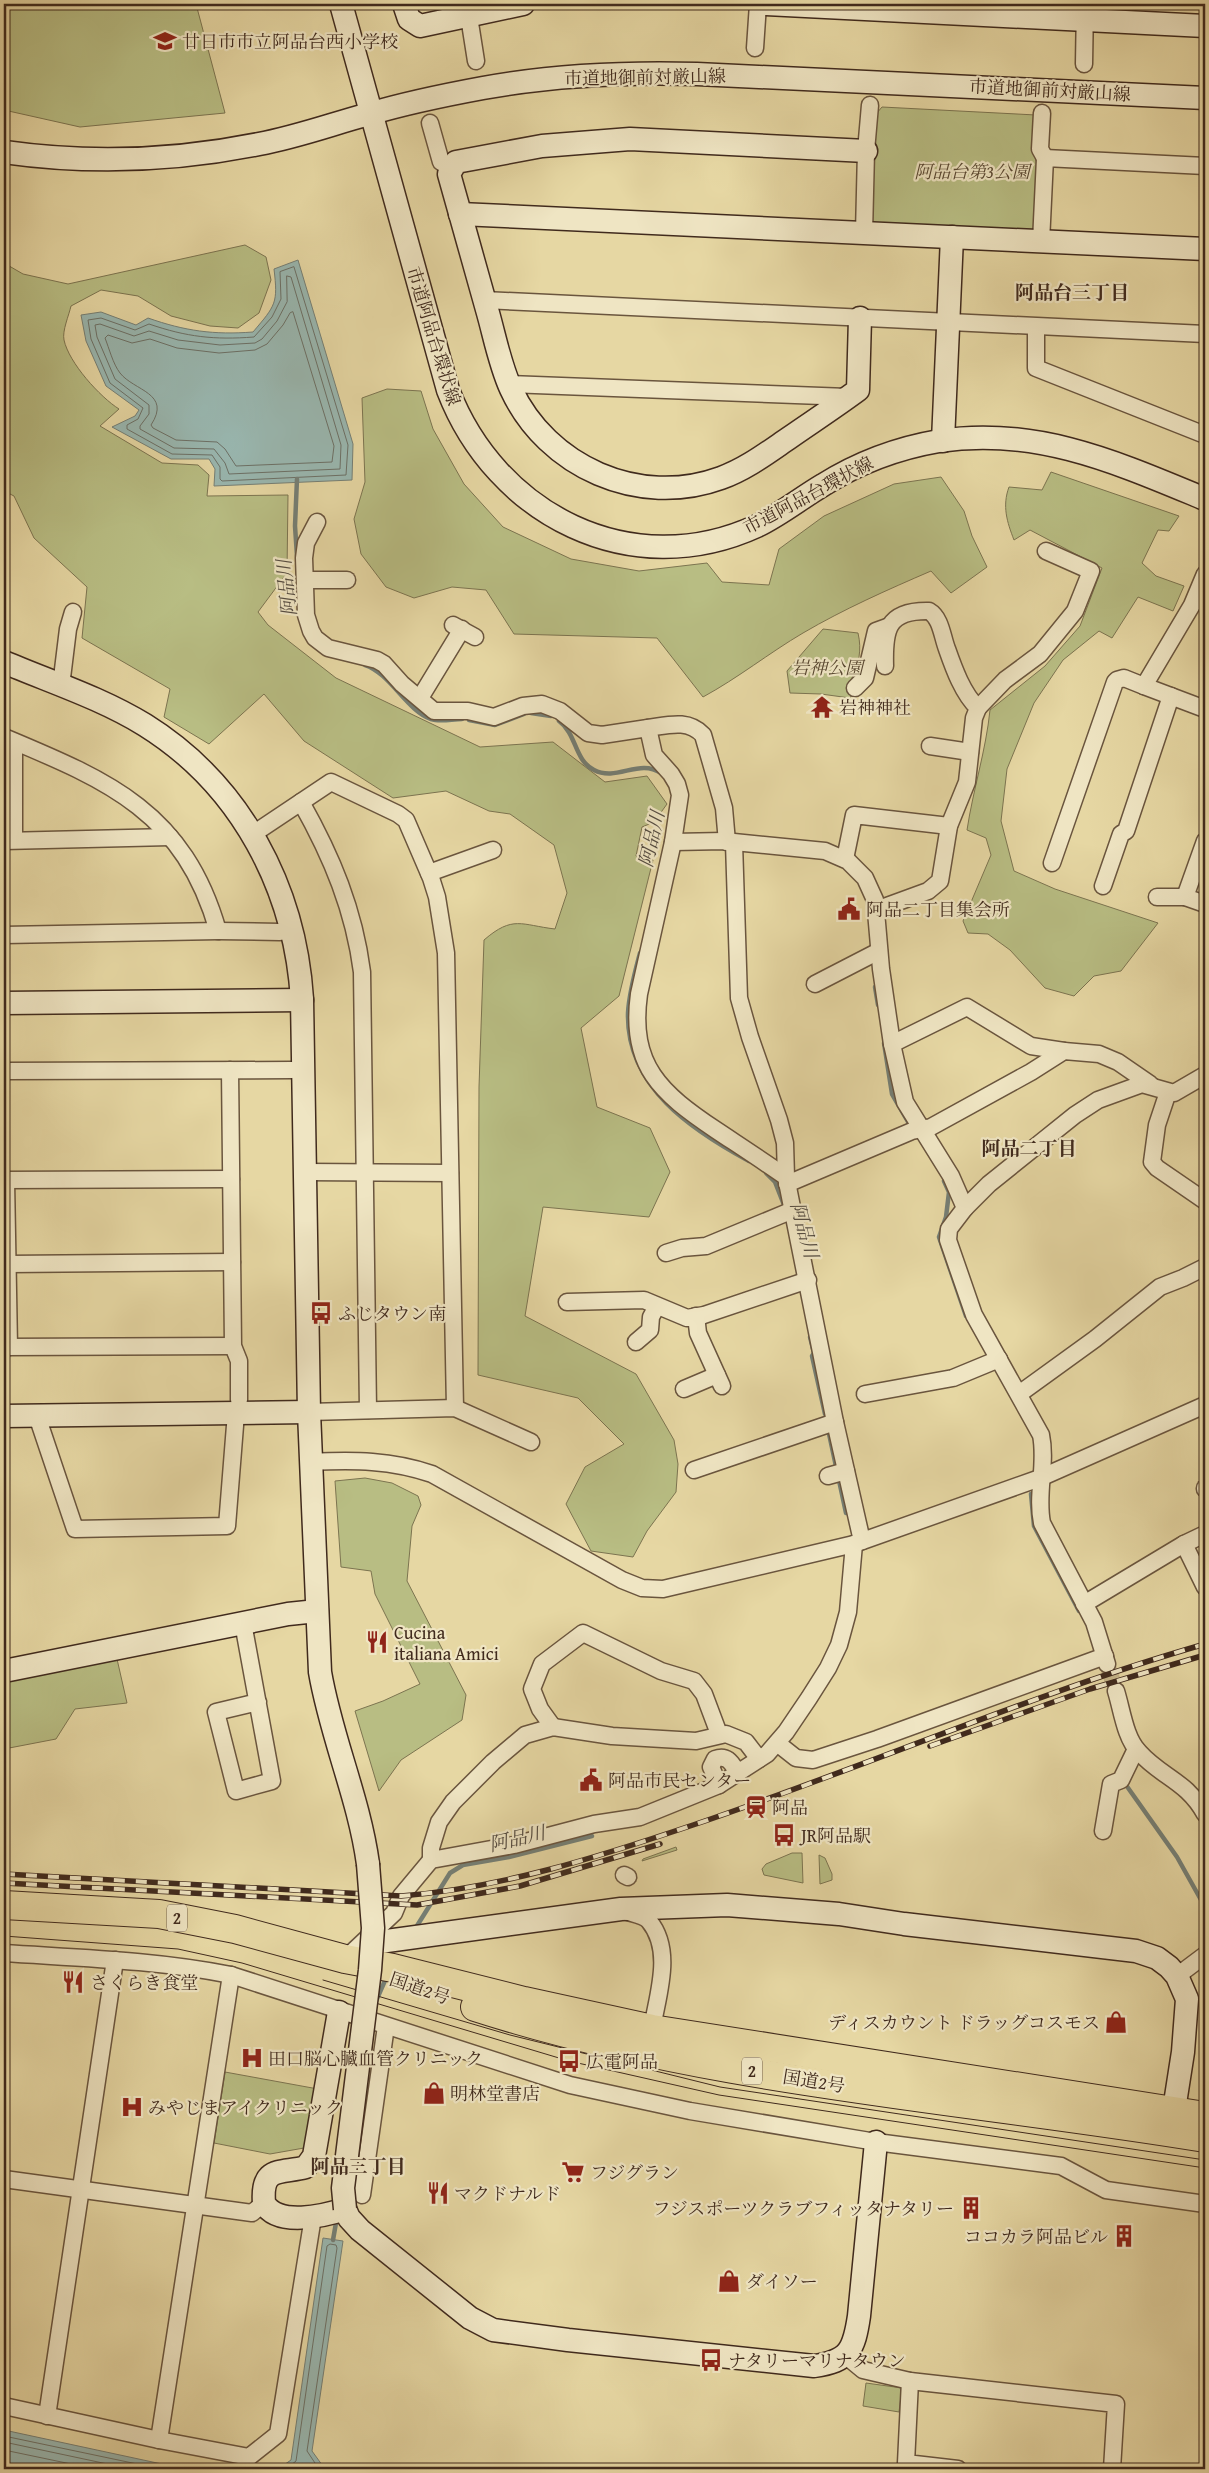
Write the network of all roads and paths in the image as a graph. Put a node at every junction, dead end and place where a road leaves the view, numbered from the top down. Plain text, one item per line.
1 (341, 4) edge
2 (404, 4) edge
3 (524, 4) edge
4 (758, 4) edge
5 (766, 4) edge
6 (468, 9) edge
7 (1085, 12) edge
8 (1205, 26) edge
9 (756, 48) dead end
10 (476, 61) dead end
11 (1084, 64) dead end
12 (1205, 98) edge
13 (870, 105) dead end
14 (370, 113) junction
15 (1042, 113) dead end
16 (430, 123) dead end
17 (866, 151) junction
18 (4, 152) edge
19 (1045, 158) junction
20 (1205, 166) edge
21 (452, 168) junction
22 (460, 214) junction
23 (864, 233) junction
24 (952, 237) junction
25 (1041, 242) junction
26 (1205, 249) edge
27 (484, 300) junction
28 (860, 318) junction
29 (948, 321) junction
30 (1036, 326) junction
31 (1205, 334) edge
32 (509, 384) junction
33 (848, 397) junction
34 (1205, 435) edge
35 (943, 441) junction
36 (1205, 498) edge
37 (317, 522) dead end
38 (1046, 550) dead end
39 (1205, 574) edge
40 (305, 580) junction
41 (347, 580) dead end
42 (73, 612) dead end
43 (888, 628) junction
44 (463, 630) dead end
45 (4, 662) edge
46 (885, 666) dead end
47 (61, 686) junction
48 (1144, 686) junction
49 (855, 688) dead end
50 (1170, 696) junction
51 (420, 698) junction
52 (978, 708) junction
53 (1205, 709) edge
54 (648, 728) junction
55 (9, 739) edge
56 (930, 746) dead end
57 (970, 752) junction
58 (301, 802) junction
59 (950, 826) junction
60 (253, 834) junction
61 (170, 838) junction
62 (9, 841) edge
63 (1205, 841) edge
64 (673, 842) junction
65 (731, 842) junction
66 (493, 850) dead end
67 (845, 859) junction
68 (1052, 863) dead end
69 (429, 873) junction
70 (1104, 886) dead end
71 (1156, 897) dead end
72 (1185, 897) junction
73 (1205, 904) edge
74 (876, 910) junction
75 (218, 932) junction
76 (280, 932) dead end
77 (4, 935) edge
78 (874, 954) junction
79 (815, 984) dead end
80 (302, 1000) junction
81 (4, 1003) edge
82 (892, 1044) junction
83 (1064, 1052) junction
84 (230, 1070) junction
85 (292, 1070) dead end
86 (4, 1071) edge
87 (1205, 1075) edge
88 (1150, 1084) junction
89 (1168, 1092) junction
90 (916, 1130) junction
91 (306, 1172) junction
92 (366, 1173) junction
93 (450, 1173) junction
94 (231, 1178) junction
95 (5, 1180) edge
96 (787, 1181) junction
97 (1205, 1201) edge
98 (965, 1208) junction
99 (793, 1210) junction
100 (666, 1253) dead end
101 (232, 1262) junction
102 (8, 1264) junction
103 (1205, 1267) edge
104 (803, 1281) junction
105 (567, 1302) dead end
106 (657, 1306) junction
107 (696, 1316) junction
108 (636, 1342) dead end
109 (233, 1346) junction
110 (6, 1347) edge
111 (994, 1361) junction
112 (684, 1389) dead end
113 (865, 1394) dead end
114 (1019, 1394) junction
115 (1205, 1405) edge
116 (237, 1407) junction
117 (455, 1408) junction
118 (368, 1410) junction
119 (309, 1412) junction
120 (4, 1416) edge
121 (37, 1416) junction
122 (829, 1424) junction
123 (531, 1442) dead end
124 (311, 1462) junction
125 (694, 1470) dead end
126 (1034, 1480) junction
127 (1205, 1534) edge
128 (858, 1542) junction
129 (1184, 1544) junction
130 (1205, 1587) edge
131 (1084, 1604) junction
132 (317, 1611) junction
133 (243, 1623) junction
134 (4, 1671) edge
135 (1116, 1692) tunnel mouth
136 (258, 1702) junction
137 (553, 1727) junction
138 (719, 1734) junction
139 (778, 1743) junction
140 (1136, 1749) junction
141 (759, 1759) junction
142 (738, 1773) junction
143 (719, 1785) junction
144 (1205, 1814) edge
145 (1103, 1831) dead end
146 (431, 1860) junction
147 (4, 1905) edge
148 (621, 1909) junction
149 (372, 1943) junction
150 (4, 1953) edge
151 (1205, 1955) edge
152 (345, 1959) junction
153 (115, 1960) junction
154 (231, 1975) junction
155 (1177, 1976) junction
156 (339, 2012) junction
157 (386, 2026) junction
158 (652, 2029) junction
159 (1205, 2116) edge
160 (1173, 2121) junction
161 (1205, 2138) edge
162 (876, 2142) junction
163 (4, 2178) edge
164 (83, 2190) junction
165 (264, 2203) junction
166 (1205, 2204) edge
167 (195, 2206) junction
168 (340, 2212) junction
169 (846, 2356) junction
170 (910, 2381) junction
171 (4, 2406) edge
172 (47, 2416) junction
173 (159, 2440) junction
174 (958, 2469) edge
175 (1112, 2469) edge

1 - 14 street, 市道阿品台環状線
2 - 6 street
3 - 6 street
4 - 9 street
5 - 7 street
6 - 10 street
7 - 8 street
7 - 11 street
12 - 14 street, 市道地御前対厳山線
13 - 17 street
14 - 18 street, 市道地御前対厳山線
14 - 35 street, 市道阿品台環状線
15 - 19 street
16 - 21 street
17 - 21 street
17 - 23 street
19 - 20 street
19 - 25 street
21 - 22 street
22 - 23 street
22 - 27 street
23 - 24 street
24 - 25 street
24 - 29 street
25 - 26 street
27 - 28 street
27 - 32 street
28 - 29 street
28 - 33 street
29 - 30 street
29 - 35 street
30 - 31 street
30 - 34 street
32 - 33 street
32 - 33 street
35 - 36 street, 市道阿品台環状線
37 - 40 street
38 - 52 street
39 - 48 street
40 - 41 street
40 - 51 street
42 - 47 street
43 - 46 street
43 - 49 street
43 - 52 street
44 - 51 street
45 - 47 street
47 - 60 street
48 - 50 street
48 - 68 street
50 - 53 street
50 - 70 street
51 - 54 street
52 - 57 street
54 - 64 street
54 - 65 street
55 - 61 street
55 - 62 street
56 - 57 street
57 - 59 street
58 - 60 street
58 - 69 street
58 - 92 street
59 - 67 street
59 - 74 street
60 - 80 street
61 - 62 street
61 - 75 street
63 - 72 street
64 - 65 street
64 - 96 street
65 - 67 street
65 - 96 street
66 - 69 street
67 - 74 street
69 - 93 street
71 - 72 street
72 - 73 street
74 - 78 street
75 - 76 street
75 - 77 street
78 - 79 street
78 - 82 street
80 - 81 street
80 - 91 street
82 - 83 street
82 - 90 street
83 - 88 street
83 - 90 street
84 - 85 street
84 - 86 street
84 - 94 street
87 - 89 street
88 - 89 street
88 - 98 street
89 - 97 street
90 - 96 street
90 - 98 street
91 - 92 street
91 - 119 street
92 - 93 street
92 - 118 street
93 - 117 street
94 - 95 street
94 - 101 street
95 - 102 street
96 - 99 street
98 - 111 street
99 - 100 street
99 - 104 street
101 - 102 street
101 - 109 street
102 - 110 street
103 - 114 street
104 - 107 street
104 - 122 street
105 - 106 street
106 - 107 street
106 - 108 street
107 - 112 street
109 - 110 street
109 - 116 street
111 - 113 street
111 - 114 street
114 - 126 street
115 - 126 street
116 - 119 street
116 - 121 street
116 - 121 street
117 - 118 street
117 - 123 street
118 - 119 street
119 - 124 street
120 - 121 street
122 - 125 street
122 - 128 street
124 - 128 street
124 - 132 street
126 - 128 street
126 - 131 street
127 - 129 street
128 - 139 street
129 - 130 street
129 - 131 street
131 - 139 street
132 - 133 street
132 - 149 street, bridge
133 - 134 street
133 - 136 street
135 - 140 street
136 - 136 street
137 - 138 street
137 - 138 street
137 - 146 street
138 - 141 street
139 - 141 street
140 - 144 street
140 - 145 street
141 - 142 street
142 - 143 street
142 - 143 street
143 - 146 street
146 - 152 street
147 - 152 highway, 国道2号 / 2
148 - 149 street
148 - 155 street
148 - 158 street
149 - 168 street, bridge
150 - 153 street
151 - 155 street
152 - 158 highway, 国道2号 / 2
152 - 160 highway, 国道2号 / 2
153 - 154 street
153 - 164 street
154 - 156 street
154 - 167 street
155 - 160 street
156 - 157 street
156 - 165 street
157 - 162 street
157 - 168 street
158 - 160 highway, 国道2号 / 2
159 - 160 highway, 国道2号 / 2
160 - 161 highway, 国道2号 / 2
162 - 166 street
162 - 169 street
163 - 164 street
164 - 167 street
164 - 172 street
165 - 167 street
165 - 168 street
167 - 173 street
168 - 169 street
168 - 173 street
169 - 170 street
170 - 174 street
170 - 175 street
171 - 172 street
172 - 173 street

